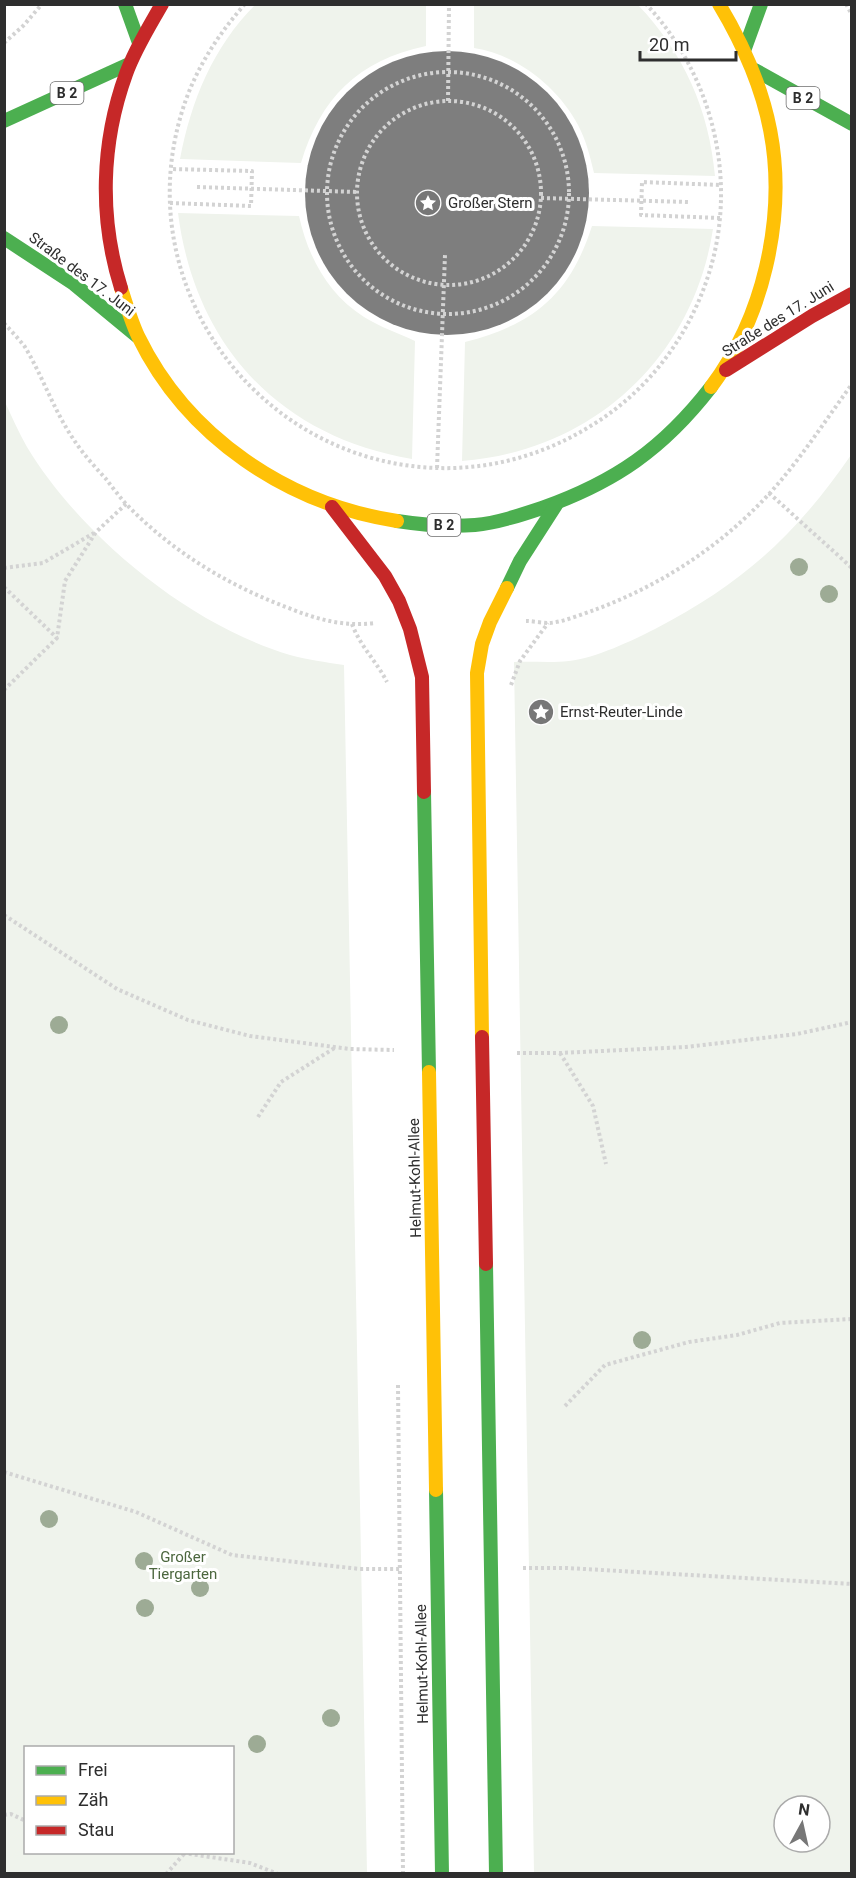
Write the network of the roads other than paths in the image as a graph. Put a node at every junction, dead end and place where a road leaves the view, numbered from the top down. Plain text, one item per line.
1 (125, 4) edge
2 (162, 4) edge
3 (719, 4) edge
4 (761, 4) edge
5 (139, 43) junction
6 (744, 48) junction
7 (129, 64) junction
8 (754, 70) junction
9 (4, 121) edge
10 (852, 124) edge
11 (4, 238) edge
12 (852, 294) edge
13 (139, 337) junction
14 (722, 373) junction
15 (556, 505) junction
16 (332, 507) junction
17 (442, 1874) edge
18 (496, 1874) edge

1 - 5 main road
2 - 5 main road
3 - 6 main road
4 - 6 main road
5 - 7 main road
6 - 8 main road
7 - 9 main road, B 2
7 - 13 main road
8 - 10 main road, B 2
8 - 14 main road
11 - 13 main road, Straße des 17. Juni / B 2
12 - 14 main road, Straße des 17. Juni / B 2
13 - 16 main road, B 2
14 - 15 main road, B 2
15 - 16 main road, B 2
15 - 18 main road
16 - 17 main road, Helmut-Kohl-Allee

